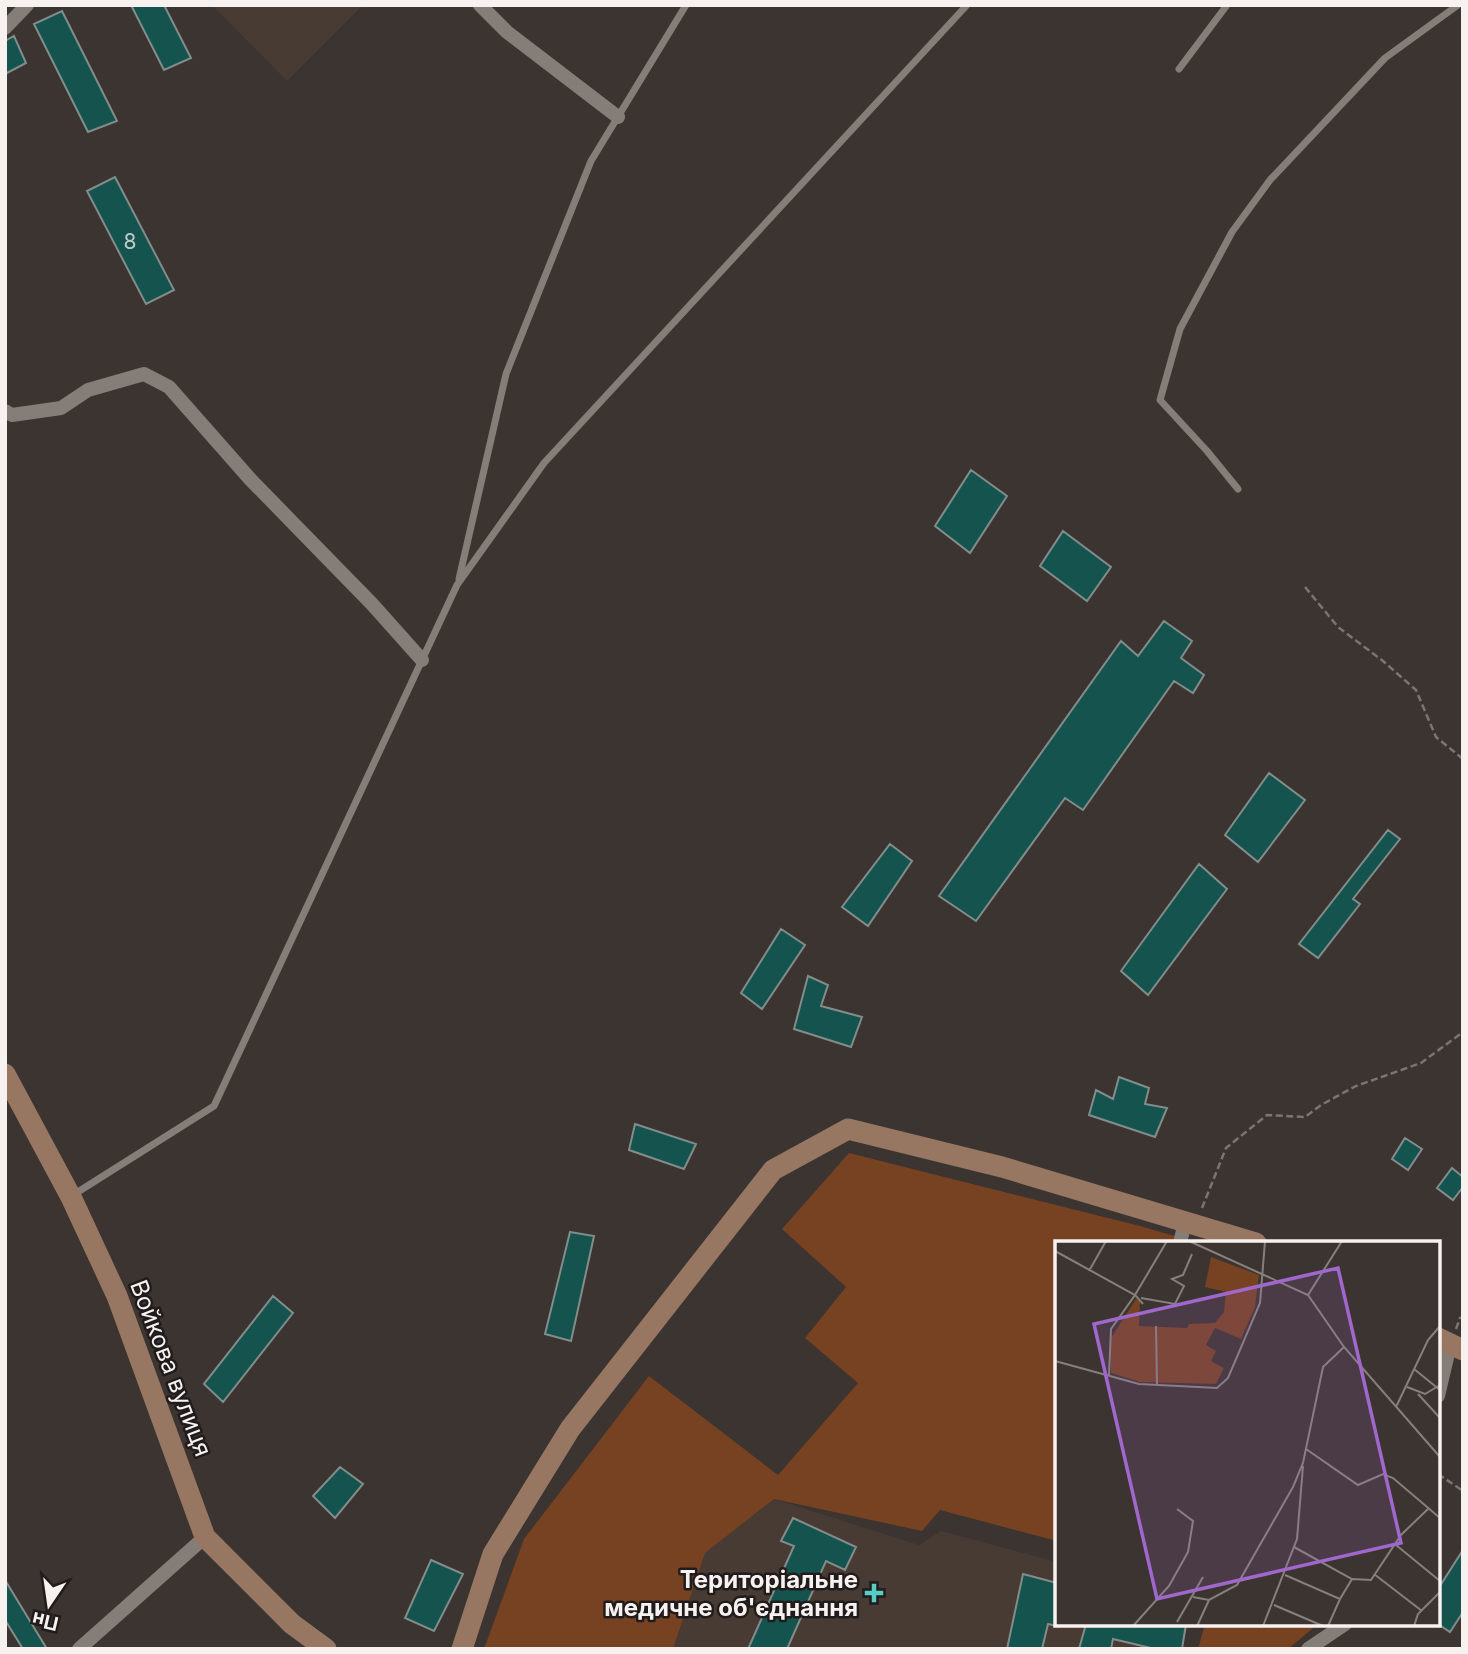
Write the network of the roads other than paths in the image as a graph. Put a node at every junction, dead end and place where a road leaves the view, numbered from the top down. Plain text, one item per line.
1 (27, 5) edge
2 (480, 5) edge
3 (686, 5) edge
4 (967, 5) edge
5 (1227, 5) edge
6 (1458, 5) edge
7 (5, 28) edge
8 (1179, 69) dead end
9 (618, 117) junction
10 (5, 411) edge
11 (1238, 489) dead end
12 (457, 585) junction
13 (422, 660) junction
14 (5, 1074) edge
15 (71, 1197) junction
16 (1187, 1230) edge
17 (1245, 1241) edge
18 (1451, 1344) edge
19 (1440, 1388) edge
20 (205, 1537) junction
21 (1342, 1626) edge
22 (79, 1649) edge
23 (326, 1649) edge
24 (462, 1649) edge
25 (1308, 1649) edge

1 - 7 street
2 - 9 street
3 - 9 lane
4 - 12 lane
5 - 8 lane
6 - 11 lane
9 - 12 lane
10 - 13 street
12 - 13 lane
13 - 15 lane
14 - 15 street, Войкова вулиця
15 - 20 street, Войкова вулиця
16 - 17 street
16 - 24 street
18 - 19 street
20 - 22 street
20 - 23 street, Войкова вулиця
21 - 25 street

